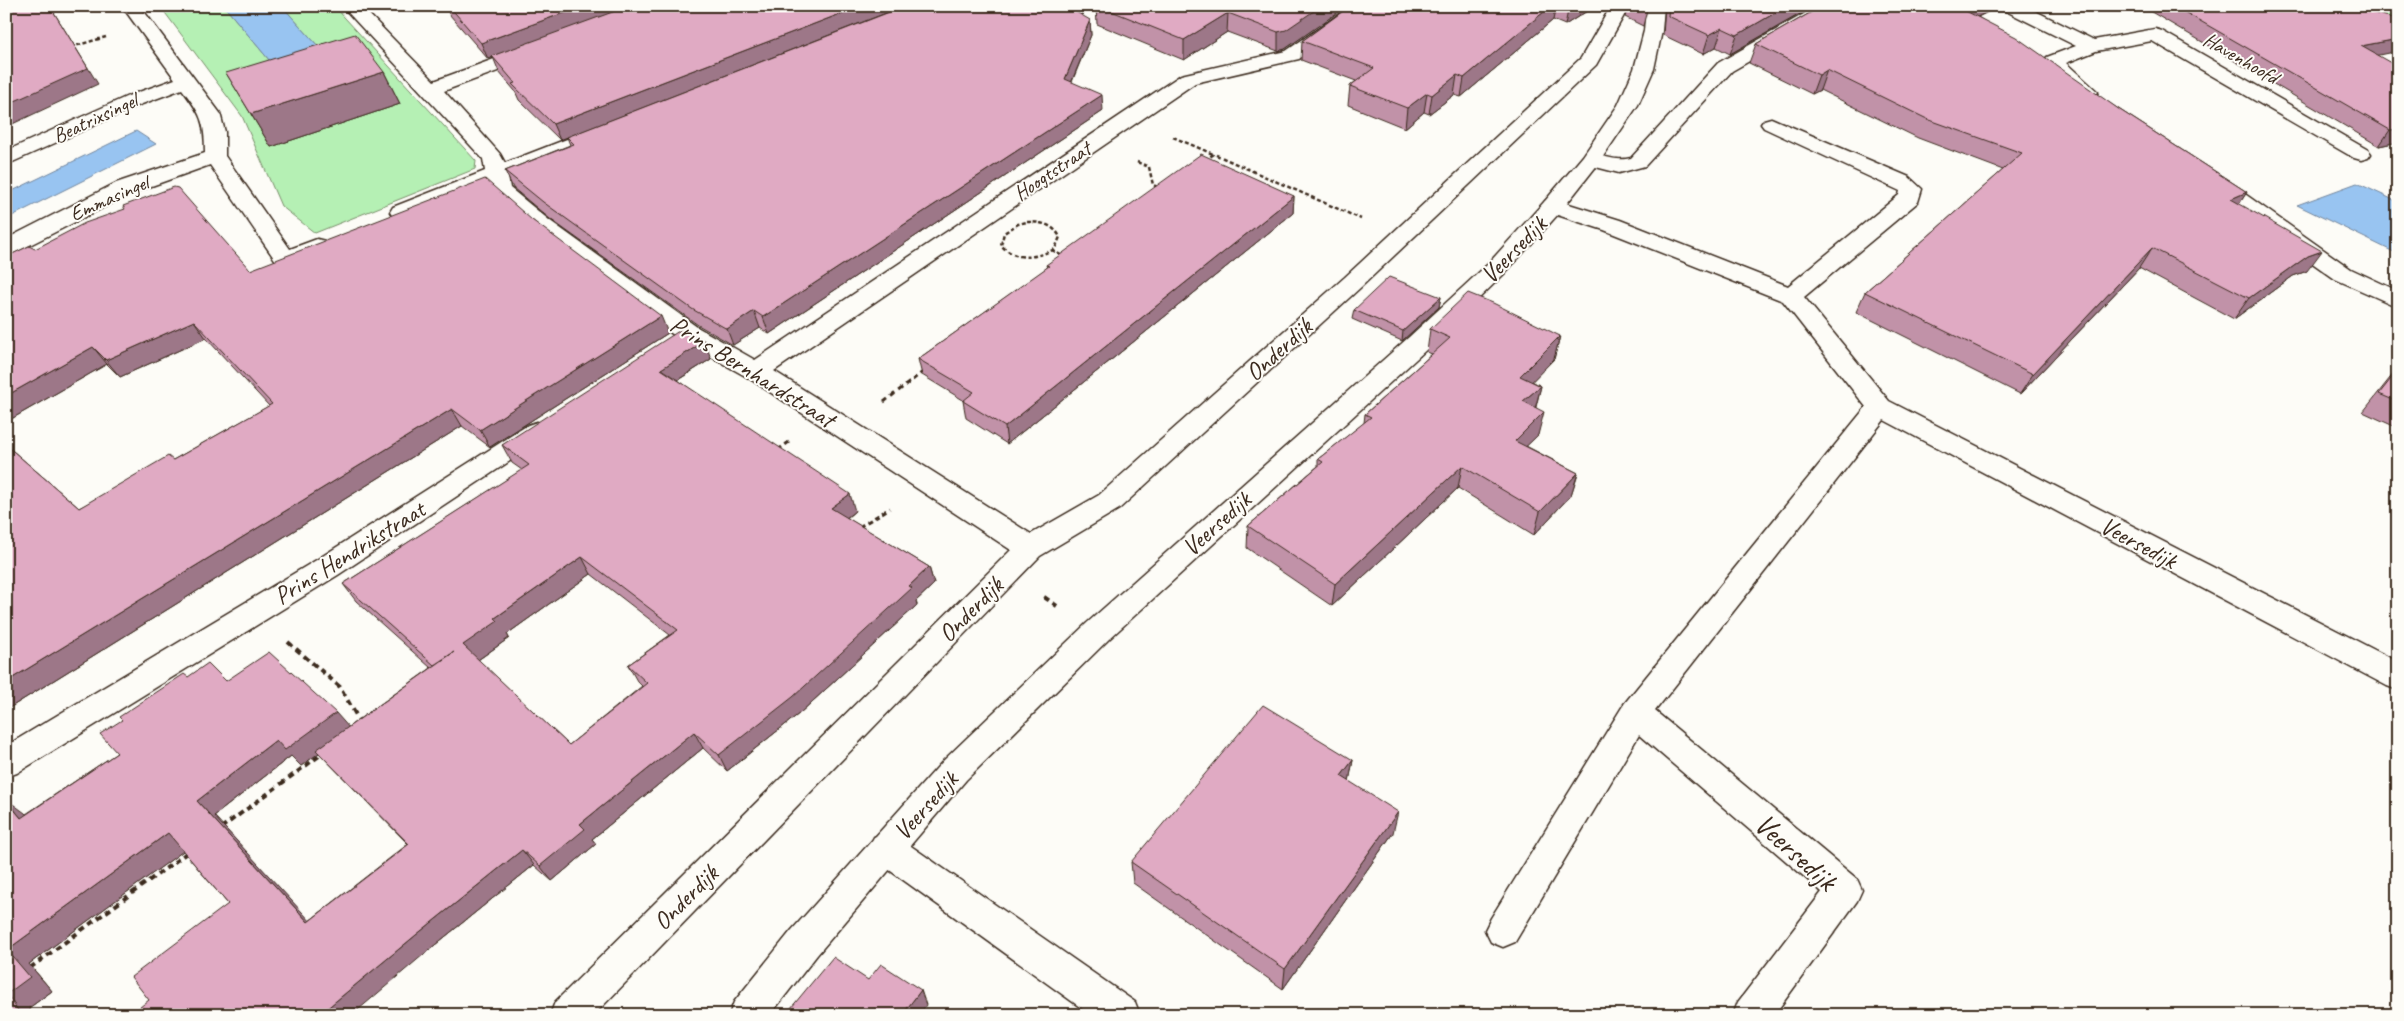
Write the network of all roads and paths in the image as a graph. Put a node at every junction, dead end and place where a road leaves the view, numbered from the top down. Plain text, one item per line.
1 (131, 6) edge
2 (351, 6) edge
3 (1090, 6) edge
4 (1362, 6) edge
5 (1624, 6) edge
6 (1655, 6) edge
7 (1832, 6) edge
8 (2010, 6) edge
9 (1079, 19) edge
10 (144, 25) junction
11 (552, 44) edge
12 (2092, 46) junction
13 (66, 49) edge
14 (186, 81) junction
15 (431, 89) junction
16 (2102, 102) edge
17 (623, 124) edge
18 (1771, 124) dead end
19 (2361, 154) dead end
20 (214, 156) junction
21 (6, 159) edge
22 (1591, 160) junction
23 (1200, 164) edge
24 (2190, 165) edge
25 (498, 173) junction
26 (1553, 206) junction
27 (378, 221) edge
28 (1401, 237) junction
29 (332, 240) edge
30 (6, 248) edge
31 (1052, 250) junction
32 (1072, 260) edge
33 (1791, 296) junction
34 (2398, 300) edge
35 (688, 333) junction
36 (663, 349) edge
37 (756, 371) junction
38 (924, 371) edge
39 (1880, 407) junction
40 (827, 416) junction
41 (555, 420) edge
42 (847, 430) junction
43 (770, 455) edge
44 (931, 483) junction
45 (856, 529) edge
46 (1030, 548) junction
47 (1005, 573) junction
48 (254, 612) junction
49 (1098, 630) junction
50 (2398, 677) edge
51 (1635, 713) junction
52 (362, 726) edge
53 (330, 749) edge
54 (6, 763) edge
55 (220, 830) edge
56 (196, 847) edge
57 (886, 848) junction
58 (1503, 930) dead end
59 (22, 974) edge
60 (568, 1015) edge
61 (747, 1015) edge
62 (1122, 1015) edge
63 (1751, 1015) edge

1 - 10 street
2 - 15 street, Prins Bernhardstraat
3 - 9 path
4 - 37 street, Hoogtstraat
5 - 28 street, Onderdijk
6 - 22 street, Veersedijk
7 - 22 street
8 - 12 street
10 - 13 path
10 - 14 street
11 - 15 street
12 - 16 street, Havenhoofd
12 - 19 street, Havenhoofd
14 - 20 street
14 - 21 street, Beatrixsingel
15 - 25 street, Prins Bernhardstraat
17 - 25 street
18 - 33 street
20 - 29 street
20 - 30 street, Emmasingel
22 - 26 street, Veersedijk
23 - 28 path
24 - 34 street
25 - 27 street
25 - 35 street, Prins Bernhardstraat
26 - 33 street, Veersedijk
26 - 49 street, Veersedijk
28 - 46 street, Onderdijk
31 - 31 path
31 - 32 path
33 - 39 street, Veersedijk
35 - 36 street
35 - 37 street, Prins Bernhardstraat
37 - 40 street, Prins Bernhardstraat
38 - 42 path
39 - 50 street, Veersedijk
39 - 51 street
40 - 42 street, Prins Bernhardstraat
40 - 43 path
41 - 48 street, Prins Hendrikstraat
42 - 44 street, Prins Bernhardstraat
44 - 45 path
44 - 46 street, Prins Bernhardstraat
46 - 47 street, Onderdijk
47 - 49 path
47 - 60 street, Onderdijk
48 - 52 path
48 - 54 street, Prins Hendrikstraat
49 - 57 street, Veersedijk
51 - 58 street
51 - 63 street, Veersedijk
53 - 55 path
56 - 59 path
57 - 61 street, Veersedijk
57 - 62 street, Veersedijk

